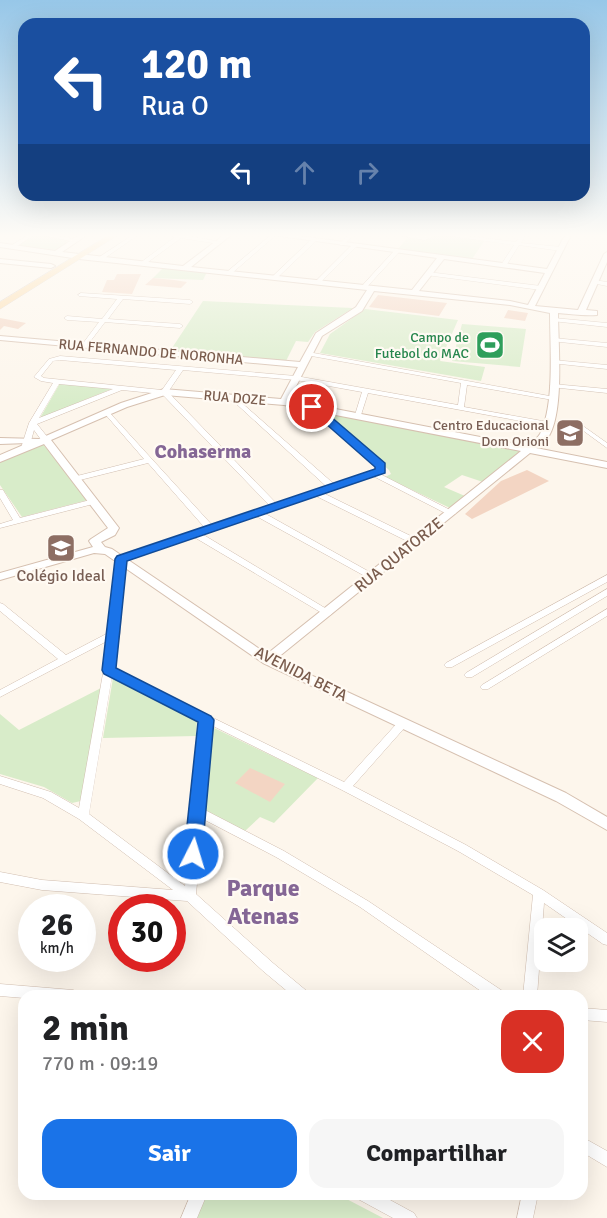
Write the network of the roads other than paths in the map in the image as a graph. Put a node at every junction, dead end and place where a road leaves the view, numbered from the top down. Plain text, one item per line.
1 (22, 292) edge
2 (366, 292) edge
3 (414, 292) edge
4 (539, 292) edge
5 (590, 292) edge
6 (81, 296) dead end
7 (121, 298) junction
8 (190, 302) dead end
9 (0, 306) edge
10 (531, 307) junction
11 (581, 312) junction
12 (598, 313) dead end
13 (554, 316) junction
14 (67, 318) dead end
15 (104, 321) junction
16 (607, 325) edge
17 (180, 326) dead end
18 (0, 338) edge
19 (553, 340) junction
20 (607, 345) edge
21 (84, 346) junction
22 (308, 354) junction
23 (553, 362) junction
24 (302, 365) junction
25 (181, 368) junction
26 (607, 368) edge
27 (296, 378) junction
28 (57, 382) junction
29 (464, 382) junction
30 (553, 386) junction
31 (121, 388) junction
32 (366, 390) junction
33 (607, 391) edge
34 (164, 392) junction
35 (234, 398) junction
36 (553, 398) junction
37 (284, 402) junction
38 (312, 407) junction
39 (461, 407) junction
40 (107, 412) junction
41 (358, 415) junction
42 (33, 423) junction
43 (548, 424) junction
44 (582, 428) dead end
45 (45, 439) junction
46 (0, 441) edge
47 (26, 444) junction
48 (607, 446) edge
49 (531, 449) junction
50 (0, 459) edge
51 (150, 460) junction
52 (607, 465) edge
53 (374, 474) junction
54 (76, 478) junction
55 (333, 488) junction
56 (0, 492) edge
57 (317, 493) junction
58 (94, 501) junction
59 (276, 507) junction
60 (257, 513) junction
61 (452, 513) junction
62 (18, 521) junction
63 (0, 526) edge
64 (211, 529) junction
65 (195, 534) junction
66 (416, 542) junction
67 (100, 549) junction
68 (121, 559) junction
69 (0, 576) edge
70 (372, 577) junction
71 (607, 578) edge
72 (607, 592) edge
73 (0, 606) edge
74 (607, 612) edge
75 (327, 613) junction
76 (115, 633) junction
77 (64, 659) junction
78 (267, 660) junction
79 (449, 665) dead end
80 (109, 670) junction
81 (469, 675) dead end
82 (485, 687) dead end
83 (0, 694) edge
84 (206, 720) junction
85 (403, 723) junction
86 (0, 780) edge
87 (346, 787) junction
88 (197, 812) junction
89 (82, 816) junction
90 (607, 824) edge
91 (0, 877) edge
92 (539, 893) junction
93 (190, 896) junction
94 (607, 940) edge
95 (0, 990) edge
96 (296, 990) edge
97 (491, 990) edge
98 (531, 990) edge
99 (18, 991) edge
100 (588, 1014) edge
101 (607, 1016) edge
102 (588, 1148) edge
103 (607, 1160) edge
104 (196, 1200) edge
105 (374, 1200) edge
106 (529, 1200) edge
107 (189, 1218) edge
108 (409, 1218) edge
109 (525, 1218) edge

1 - 9 main road
2 - 22 street
3 - 10 street
4 - 10 street
5 - 11 street
6 - 7 street
7 - 8 street
7 - 15 street
10 - 13 street
11 - 12 street
11 - 13 street
13 - 16 street
13 - 19 street
14 - 15 street
15 - 17 street
15 - 21 street
18 - 21 street, RUA FERNANDO DE NORONHA
19 - 20 street
19 - 23 street
21 - 24 street, RUA FERNANDO DE NORONHA
22 - 24 street
22 - 29 street
23 - 26 street
23 - 30 street
24 - 27 street
25 - 27 street
25 - 28 street, RUA DOZE
25 - 34 street
27 - 32 street
27 - 37 street
28 - 31 street, RUA DOZE
28 - 42 street
29 - 36 street
29 - 39 street
30 - 33 street
30 - 36 street
31 - 34 street, RUA DOZE
31 - 42 street
32 - 39 street
32 - 41 street
34 - 35 street, RUA DOZE
34 - 40 street
34 - 59 street
35 - 37 street, RUA DOZE
35 - 55 street
36 - 43 street
37 - 38 street, RUA DOZE
38 - 41 street, RUA DOZE
38 - 53 street
39 - 43 street
40 - 45 street
40 - 51 street
41 - 49 street, RUA DOZE
42 - 45 street
42 - 47 street
43 - 49 street, RUA QUATORZE
44 - 48 street
45 - 47 street
45 - 54 street
46 - 47 street
47 - 50 street
49 - 52 street, RUA DOZE
49 - 61 street, RUA QUATORZE
51 - 54 street
51 - 64 street
53 - 55 street
53 - 61 street
54 - 58 street
55 - 57 street
56 - 62 street
57 - 59 street
57 - 66 street
58 - 62 street
58 - 67 street
59 - 60 street
60 - 64 street
60 - 70 street
61 - 66 street, RUA QUATORZE
62 - 63 street
64 - 65 street
65 - 68 street
65 - 75 street
66 - 70 street, RUA QUATORZE
67 - 68 street, AVENIDA BETA
67 - 69 street
68 - 76 street
68 - 78 street, AVENIDA BETA
70 - 75 street, RUA QUATORZE
71 - 79 street
72 - 81 street
73 - 77 street
74 - 82 street
75 - 78 street, RUA QUATORZE
76 - 77 street
76 - 80 street
77 - 83 street
78 - 85 street, AVENIDA BETA
80 - 84 street
80 - 89 street
84 - 87 street
84 - 88 street
85 - 87 street
85 - 90 street, AVENIDA BETA
86 - 89 street
87 - 92 street
88 - 93 street
88 - 97 street
89 - 93 street
91 - 93 street
92 - 94 street
92 - 98 street
93 - 96 street
95 - 99 street
100 - 101 street
102 - 103 street
104 - 107 street
105 - 108 street
106 - 109 street

